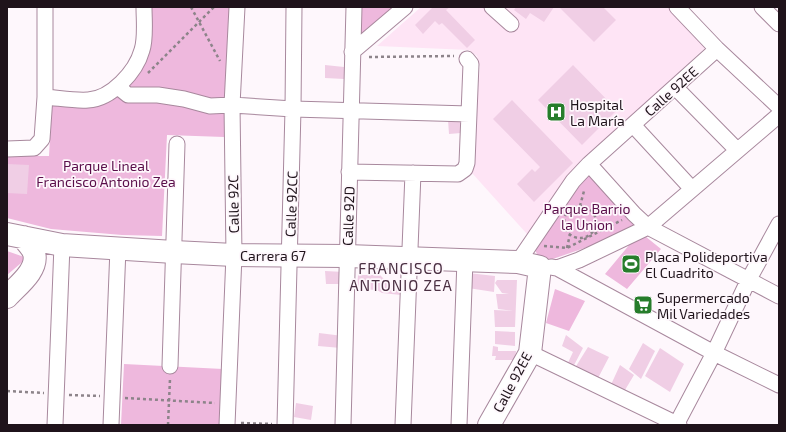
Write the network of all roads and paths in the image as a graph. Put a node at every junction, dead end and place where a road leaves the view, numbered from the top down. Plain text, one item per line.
1 (45, 7) edge
2 (144, 7) edge
3 (191, 7) edge
4 (214, 7) edge
5 (237, 7) edge
6 (294, 7) edge
7 (354, 7) edge
8 (405, 7) edge
9 (492, 7) edge
10 (677, 7) edge
11 (762, 7) edge
12 (199, 22) junction
13 (511, 24) dead end
14 (779, 24) edge
15 (717, 49) junction
16 (352, 54) junction
17 (467, 59) joint
18 (147, 74) dead end
19 (121, 86) dead end
20 (234, 86) junction
21 (675, 87) junction
22 (45, 98) junction
23 (232, 105) junction
24 (779, 107) edge
25 (293, 109) junction
26 (351, 111) junction
27 (469, 114) junction
28 (779, 115) edge
29 (633, 125) junction
30 (177, 144) dead end
31 (7, 149) edge
32 (737, 150) junction
33 (589, 164) junction
34 (349, 172) junction
35 (413, 173) junction
36 (585, 187) dead end
37 (692, 188) junction
38 (580, 206) junction
39 (617, 214) dead end
40 (779, 224) edge
41 (648, 227) junction
42 (570, 234) junction
43 (15, 236) edge
44 (546, 239) dead end
45 (62, 245) junction
46 (118, 248) junction
47 (567, 248) junction
48 (174, 252) junction
49 (234, 255) junction
50 (289, 255) junction
51 (347, 256) junction
52 (409, 259) junction
53 (465, 260) junction
54 (518, 262) junction
55 (549, 267) junction
56 (748, 281) junction
57 (779, 296) edge
58 (7, 297) edge
59 (530, 353) junction
60 (714, 353) junction
61 (170, 366) joint
62 (779, 385) edge
63 (227, 423) edge
64 (493, 424) edge
65 (55, 425) edge
66 (111, 425) edge
67 (168, 425) edge
68 (285, 425) edge
69 (343, 425) edge
70 (403, 425) edge
71 (459, 425) edge
72 (677, 425) edge

1 - 22 street
2 - 22 street
3 - 12 path
4 - 12 path
5 - 20 street, Calle 92C
6 - 25 street, Calle 92CC
7 - 16 street, Calle 92D
8 - 16 street
9 - 13 street
10 - 15 street
11 - 14 street
12 - 18 path
12 - 20 path
15 - 21 street, Calle 92EE
15 - 24 street
16 - 17 path
16 - 26 street, Calle 92D
17 - 27 street
19 - 23 street
20 - 23 street, Calle 92C
21 - 29 street, Calle 92EE
21 - 32 street
22 - 31 street
23 - 25 street
23 - 49 street, Calle 92C
25 - 26 street
25 - 50 street, Calle 92CC
26 - 27 street
26 - 34 street, Calle 92D
27 - 35 street
28 - 32 street
29 - 33 street, Calle 92EE
29 - 37 street
30 - 48 street
32 - 37 street
33 - 41 street
33 - 54 street, Calle 92EE
34 - 35 street
34 - 51 street, Calle 92D
35 - 52 street
36 - 38 path
37 - 41 street
38 - 42 path
38 - 42 path
39 - 47 path
40 - 56 street
41 - 55 street
41 - 56 street
42 - 47 path
43 - 45 street, Carrera 67
43 - 58 street
44 - 47 path
45 - 46 street, Carrera 67
45 - 65 street
46 - 48 street, Carrera 67
46 - 66 street
48 - 49 street, Carrera 67
48 - 61 street
49 - 50 street, Carrera 67
49 - 63 street, Calle 92C
50 - 51 street, Carrera 67
50 - 68 street, Calle 92CC
51 - 52 street, Carrera 67
51 - 69 street, Calle 92D
52 - 53 street, Carrera 67
52 - 70 street
53 - 54 street, Carrera 67
53 - 71 street
54 - 55 street, Carrera 67
55 - 59 street, Calle 92EE
55 - 60 street
56 - 57 street
56 - 60 street
59 - 64 street, Calle 92EE
59 - 72 street
60 - 62 street
60 - 72 street
61 - 67 path
63 - 68 path

